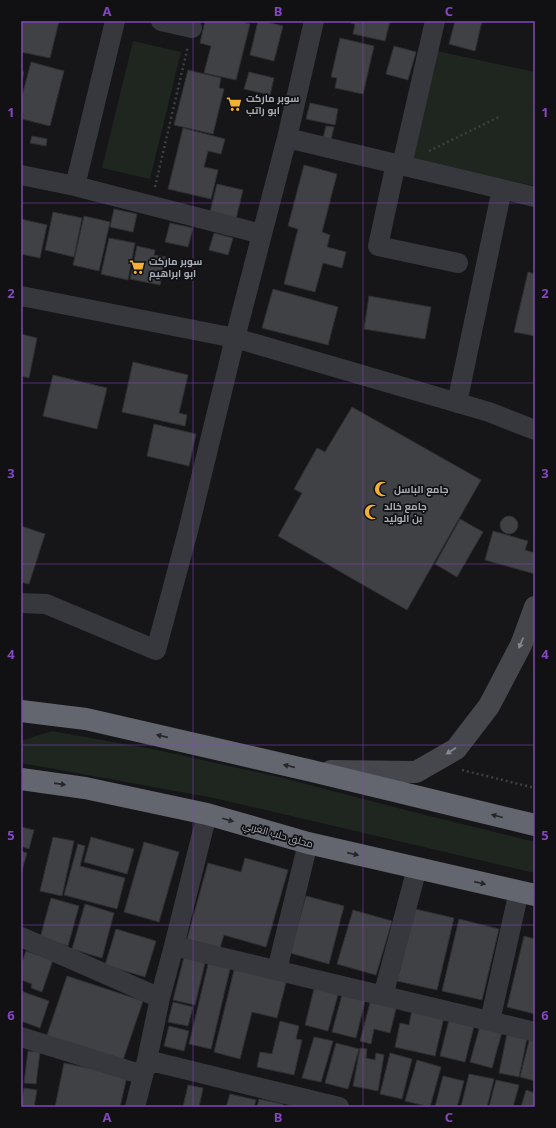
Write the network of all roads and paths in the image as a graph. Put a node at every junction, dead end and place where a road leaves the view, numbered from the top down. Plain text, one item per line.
1 (115, 21) edge
2 (161, 21) edge
3 (314, 21) edge
4 (435, 21) edge
5 (192, 28) joint
6 (499, 118) dead end
7 (287, 138) junction
8 (399, 164) junction
9 (21, 175) edge
10 (75, 186) junction
11 (502, 189) junction
12 (535, 197) edge
13 (151, 205) junction
14 (262, 234) junction
15 (458, 263) dead end
16 (21, 296) edge
17 (235, 338) junction
18 (457, 402) junction
19 (535, 430) edge
20 (21, 603) edge
21 (535, 607) edge
22 (21, 711) edge
23 (46, 714) junction
24 (21, 727) edge
25 (462, 770) dead end
26 (312, 771) junction
27 (21, 779) edge
28 (535, 788) edge
29 (207, 814) junction
30 (535, 825) edge
31 (308, 843) junction
32 (417, 868) junction
33 (527, 893) edge
34 (21, 937) edge
35 (174, 946) junction
36 (277, 970) junction
37 (382, 996) junction
38 (160, 998) junction
39 (490, 1021) junction
40 (535, 1032) edge
41 (21, 1037) edge
42 (145, 1067) junction
43 (135, 1107) edge
44 (339, 1107) edge

1 - 10 street
2 - 5 street
3 - 7 street
4 - 8 street
5 - 13 path
6 - 8 path
7 - 8 street
7 - 14 street
8 - 11 street
8 - 15 street
9 - 10 street
10 - 13 street
11 - 12 street
11 - 18 street
13 - 14 street
14 - 17 street
16 - 17 street
17 - 18 street
17 - 20 street
18 - 19 street
21 -> 26 main road
22 - 23 highway
23 - 24 highway
26 -> 23 highway
25 - 28 path
30 -> 26 highway
27 -> 29 highway, محلق حلب الغربي
29 -> 31 highway, محلق حلب الغربي
29 - 35 street
31 -> 32 highway, محلق حلب الغربي
31 - 36 street
32 -> 33 highway, محلق حلب الغربي
32 - 37 street
33 - 39 street
34 - 38 street
35 - 36 street
35 - 38 street
36 - 37 street
37 - 39 street
38 - 42 street
39 - 40 street
41 - 42 street
42 - 43 street
42 - 44 street

